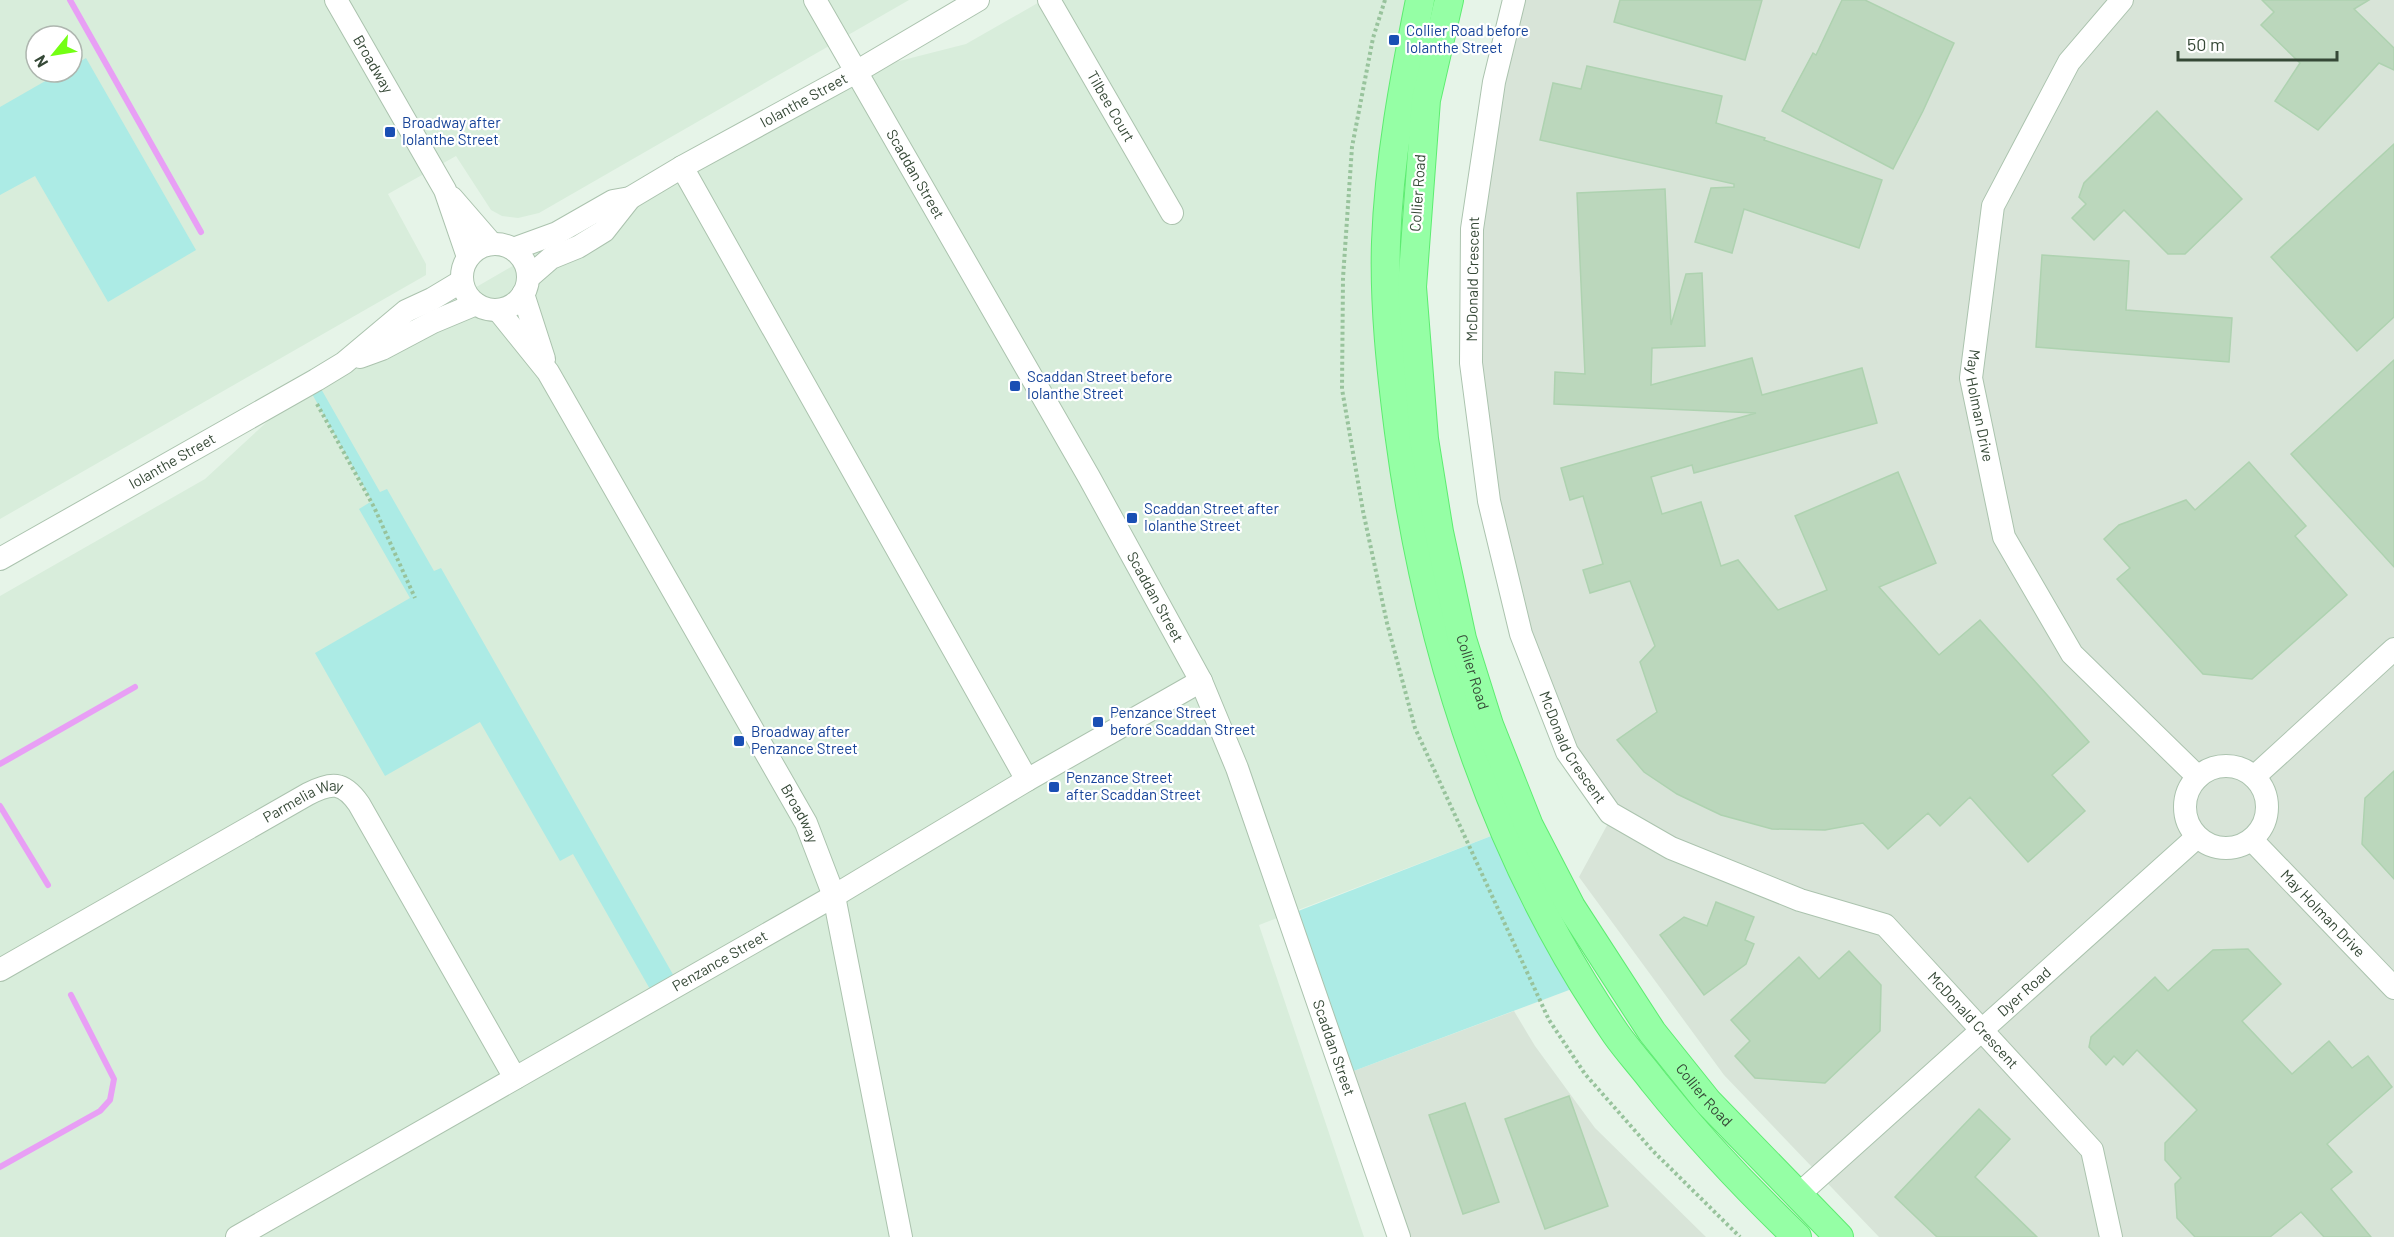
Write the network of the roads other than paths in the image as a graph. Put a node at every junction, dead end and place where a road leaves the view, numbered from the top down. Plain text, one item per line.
1 (336, 0) edge
2 (815, 0) edge
3 (978, 0) edge
4 (1049, 0) edge
5 (1419, 0) edge
6 (1449, 0) edge
7 (1514, 0) edge
8 (2122, 0) edge
9 (856, 72) junction
10 (682, 167) junction
11 (445, 190) junction
12 (630, 198) junction
13 (1172, 213) dead end
14 (491, 243) junction
15 (513, 249) junction
16 (468, 257) junction
17 (462, 281) junction
18 (526, 286) junction
19 (476, 304) junction
20 (498, 310) junction
21 (344, 363) junction
22 (548, 372) junction
23 (0, 559) edge
24 (2394, 649) edge
25 (1201, 681) junction
26 (2198, 777) junction
27 (2254, 777) junction
28 (1027, 780) junction
29 (2197, 837) junction
30 (2253, 840) junction
31 (834, 896) junction
32 (0, 970) edge
33 (2394, 988) edge
34 (1981, 1029) junction
35 (515, 1078) junction
36 (1798, 1195) junction
37 (237, 1237) edge
38 (901, 1237) edge
39 (1399, 1237) edge
40 (1797, 1237) edge
41 (1839, 1237) edge
42 (2111, 1237) edge

1 - 11 street, Broadway
2 - 9 street, Scaddan Street
3 - 9 street, Iolanthe Street
4 - 13 street, Tilbee Court
5 - 40 main road, Collier Road
6 - 36 main road, Collier Road
7 - 34 street, McDonald Crescent
8 - 26 street, May Holman Drive
9 - 10 street, Iolanthe Street
9 - 25 street, Scaddan Street
10 - 12 street, Iolanthe Street
10 - 28 street
11 - 14 street, Broadway
11 - 16 street, Broadway
12 - 15 street, Iolanthe Street
12 - 18 street, Iolanthe Street
14 - 15 street
14 - 16 street
15 - 18 street
16 - 17 street
17 - 19 street
17 - 21 street, Iolanthe Street
18 - 20 street
18 - 22 street, Broadway
19 - 20 street
19 - 21 street, Iolanthe Street
20 - 22 street, Broadway
21 - 23 street, Iolanthe Street
22 - 31 street, Broadway
24 - 27 street
25 - 28 street, Penzance Street
25 - 39 street, Scaddan Street
26 - 27 street
26 - 29 street
27 - 30 street
28 - 31 street, Penzance Street
29 - 30 street
29 - 34 street, Dyer Road
30 - 33 street, May Holman Drive
31 - 35 street, Penzance Street
31 - 38 street, Broadway
32 - 35 street, Parmelia Way
34 - 36 street, Dyer Road
34 - 42 street, McDonald Crescent
35 - 37 street, Penzance Street
36 - 41 main road, Collier Road

